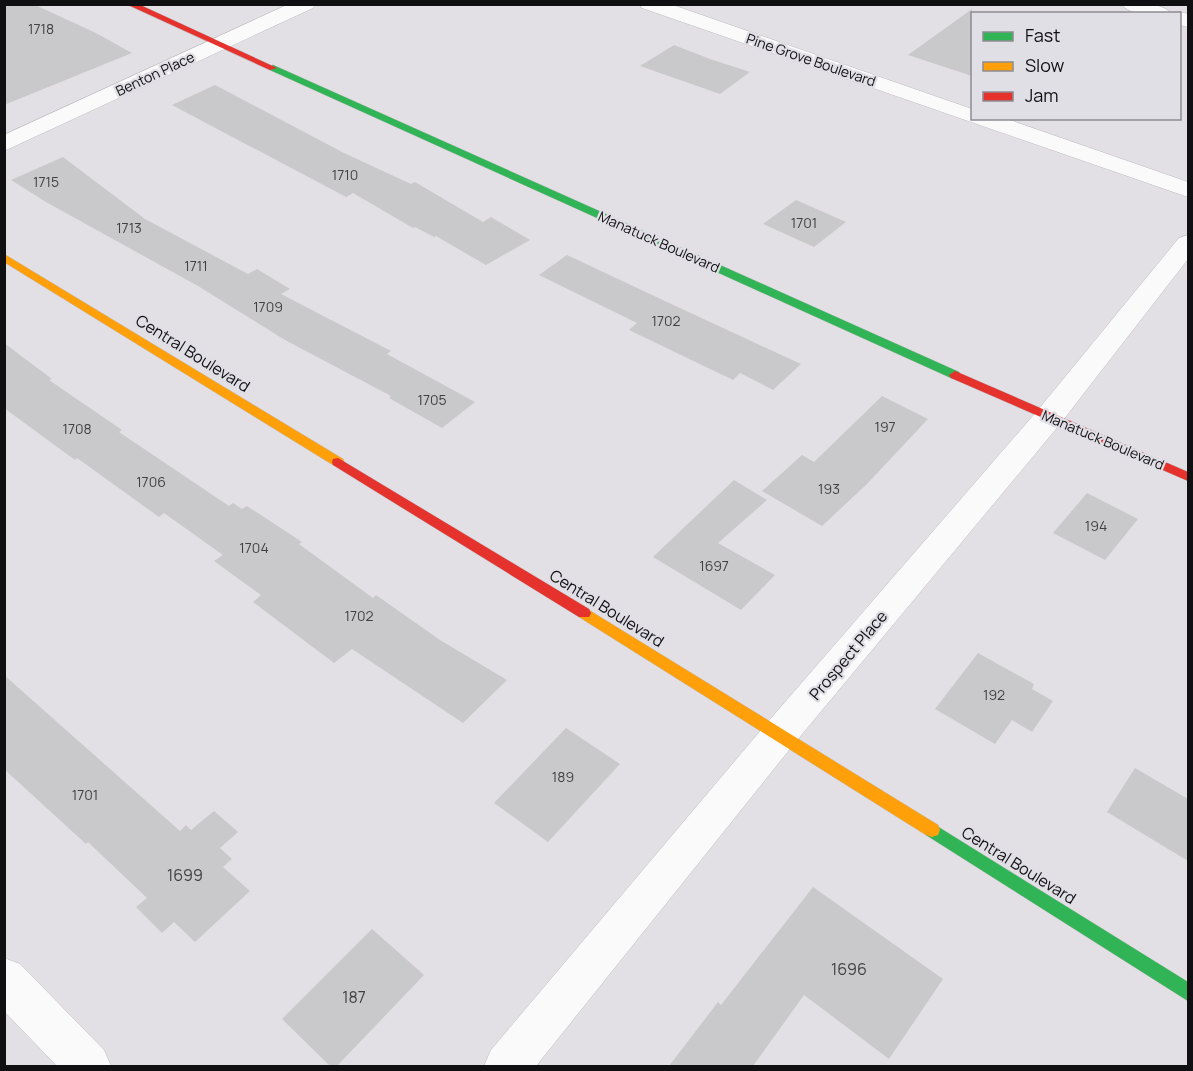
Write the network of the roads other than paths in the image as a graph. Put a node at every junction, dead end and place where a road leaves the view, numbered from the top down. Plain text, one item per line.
1 (130, 4) edge
2 (306, 4) edge
3 (649, 4) edge
4 (1131, 4) edge
5 (1156, 12) edge
6 (220, 44) junction
7 (971, 116) edge
8 (987, 120) edge
9 (4, 144) edge
10 (1188, 190) edge
11 (1188, 243) edge
12 (4, 256) edge
13 (1049, 417) junction
14 (1188, 477) edge
15 (780, 734) junction
16 (4, 979) edge
17 (1188, 992) edge
18 (88, 1066) edge
19 (507, 1066) edge

1 - 6 street, Manatuck Boulevard
2 - 6 street, Benton Place
3 - 7 street, Pine Grove Boulevard
4 - 5 street
6 - 9 street, Benton Place
6 - 13 street, Manatuck Boulevard
8 - 10 street
11 - 13 street, Prospect Place
12 - 15 street, Central Boulevard
13 - 14 street, Manatuck Boulevard
13 - 15 street, Prospect Place
15 - 17 street, Central Boulevard
15 - 19 street, Prospect Place
16 - 18 street

